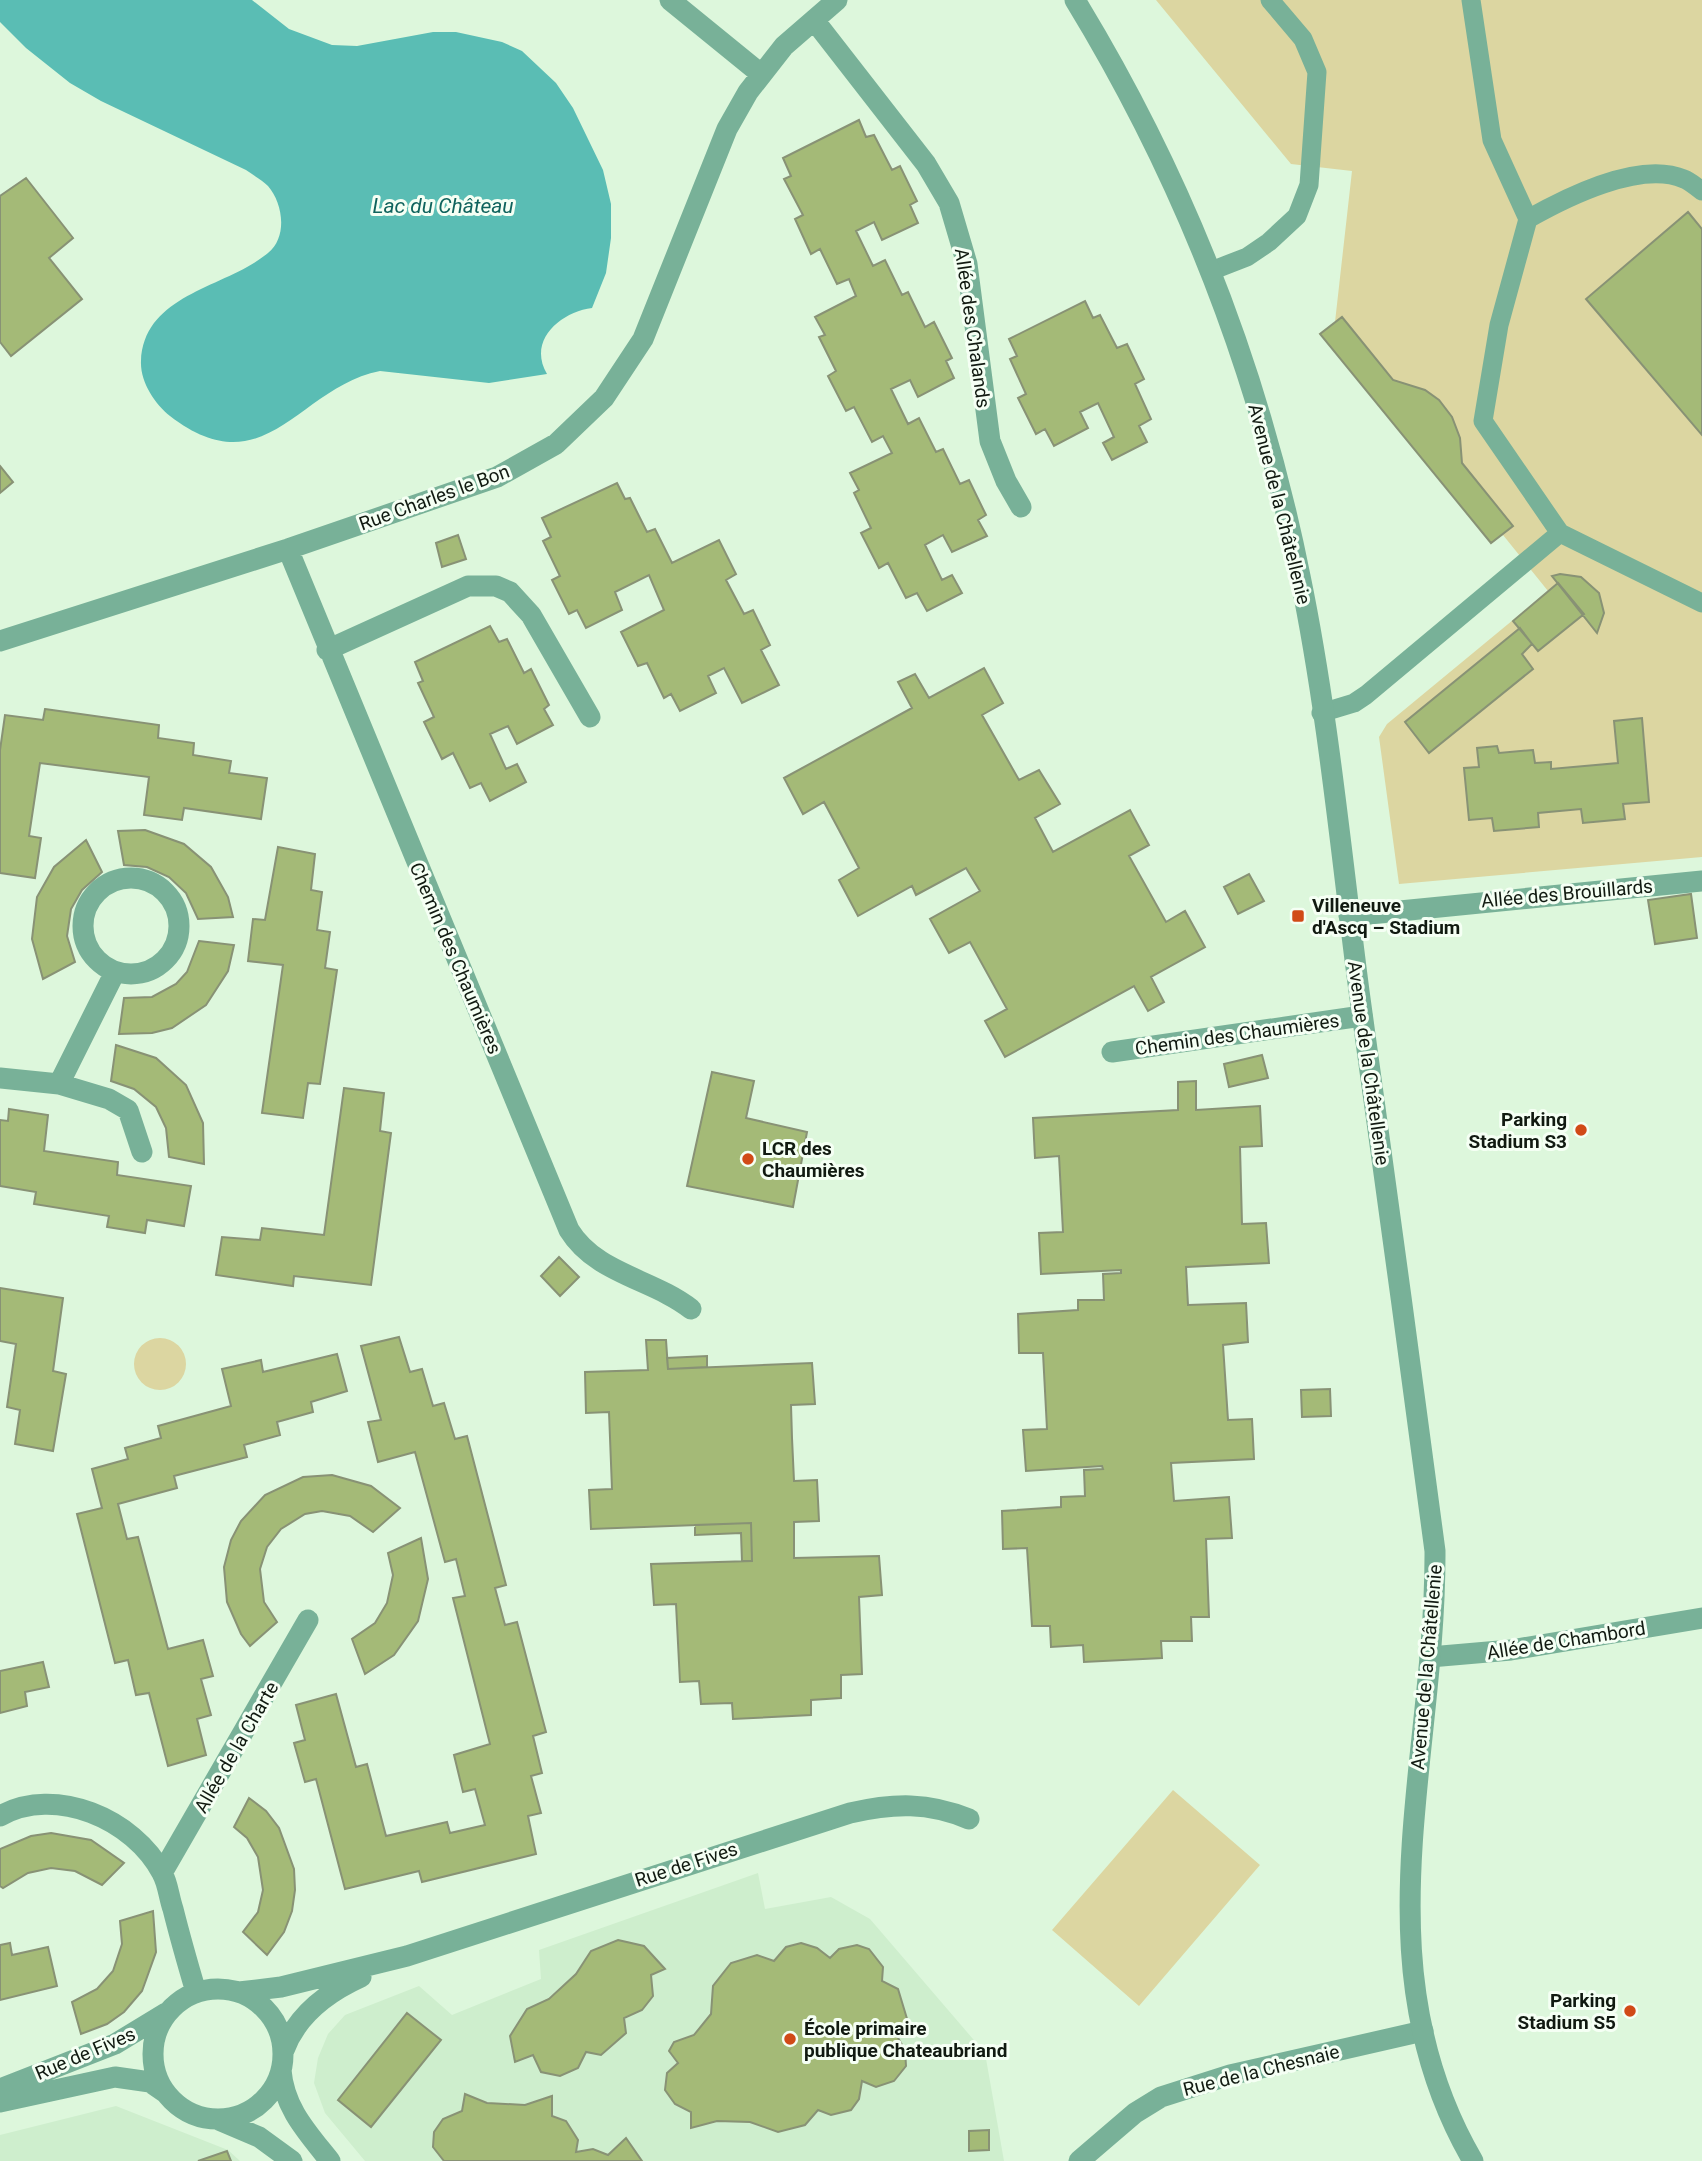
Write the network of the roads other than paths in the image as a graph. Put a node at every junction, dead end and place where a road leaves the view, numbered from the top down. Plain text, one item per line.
1 (670, 0) edge
2 (837, 0) edge
3 (1074, 0) edge
4 (1270, 0) edge
5 (1471, 0) edge
6 (814, 20) junction
7 (761, 74) junction
8 (1702, 191) edge
9 (1528, 219) junction
10 (1211, 271) junction
11 (1021, 507) dead end
12 (1560, 533) junction
13 (288, 549) junction
14 (1702, 603) edge
15 (0, 641) edge
16 (327, 650) junction
17 (1321, 713) junction
18 (590, 717) dead end
19 (1702, 881) edge
20 (1349, 916) junction
21 (115, 972) junction
22 (1362, 1016) junction
23 (1112, 1052) dead end
24 (0, 1077) edge
25 (59, 1084) junction
26 (142, 1152) dead end
27 (691, 1309) dead end
28 (1702, 1618) edge
29 (308, 1620) dead end
30 (1430, 1657) junction
31 (0, 1816) edge
32 (970, 1819) dead end
33 (162, 1873) junction
34 (407, 1956) junction
35 (196, 1992) junction
36 (239, 1992) junction
37 (168, 2012) junction
38 (1423, 2031) junction
39 (283, 2059) junction
40 (0, 2089) edge
41 (166, 2094) junction
42 (0, 2102) edge
43 (217, 2119) junction
44 (292, 2161) edge
45 (330, 2161) edge
46 (1079, 2161) edge
47 (1473, 2161) edge

1 - 7 street
2 - 6 street, Rue Charles le Bon
3 - 10 street, Avenue de la Châtellenie
4 - 10 lane
5 - 9 lane
6 - 7 street, Rue Charles le Bon
6 - 11 street, Allée des Chalands
7 - 13 street, Rue Charles le Bon
8 - 9 lane
9 - 12 lane
10 - 17 street, Avenue de la Châtellenie
12 - 14 lane
12 - 17 lane
13 - 15 street, Rue Charles le Bon
13 - 16 street, Chemin des Chaumières
16 - 18 street
16 - 27 street, Chemin des Chaumières
17 - 20 street, Avenue de la Châtellenie
19 - 20 street, Allée des Brouillards
20 - 22 street, Avenue de la Châtellenie
21 - 21 street
21 - 25 street
22 - 23 street, Chemin des Chaumières
22 - 30 street, Avenue de la Châtellenie
24 - 25 street
25 - 26 street
28 - 30 street, Allée de Chambord
29 - 33 street, Allée de la Charte
30 - 38 street, Avenue de la Châtellenie
31 - 33 street
32 - 34 street, Rue de Fives
33 - 35 street
34 - 36 street, Rue de Fives
34 - 39 street, Rue de Fives
35 - 36 street
35 - 37 street
36 - 39 street
37 - 40 street, Rue de Fives
37 - 41 street
38 - 46 street, Rue de la Chesnaie
38 - 47 street, Avenue de la Châtellenie
39 - 43 street
39 - 45 street
41 - 42 street, Rue de Fives
41 - 43 street
43 - 44 street

